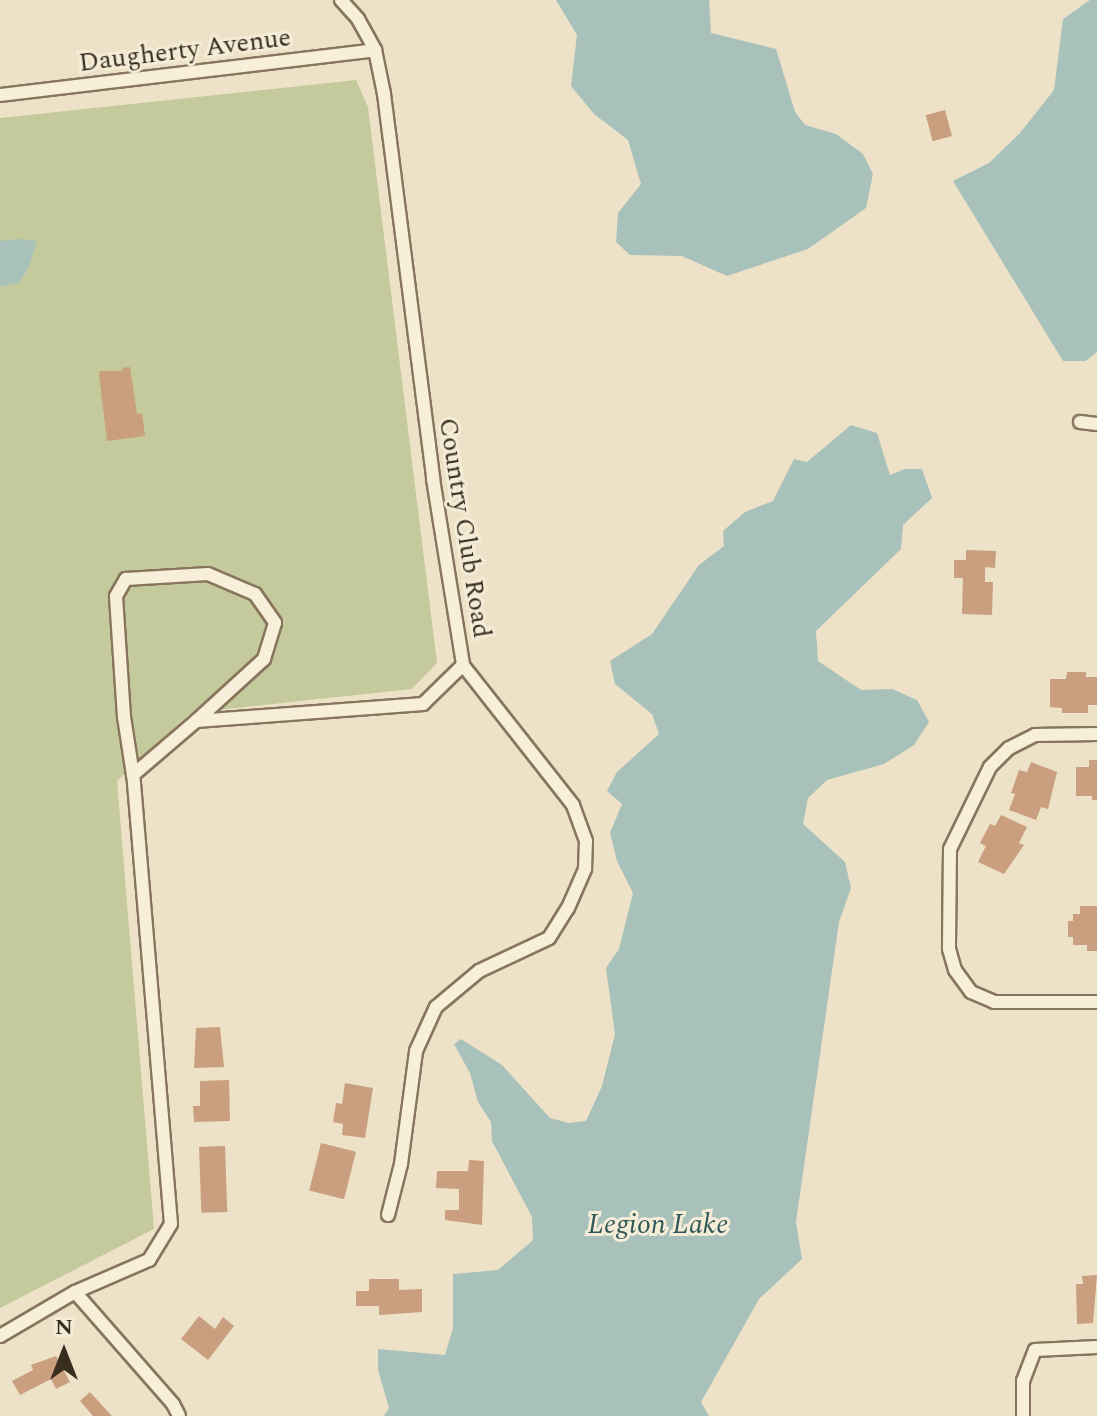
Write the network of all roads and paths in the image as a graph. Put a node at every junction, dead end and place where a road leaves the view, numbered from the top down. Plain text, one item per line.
1 (341, 0) edge
2 (375, 50) junction
3 (0, 95) edge
4 (1080, 422) dead end
5 (1097, 424) edge
6 (463, 665) junction
7 (196, 721) junction
8 (1097, 734) edge
9 (133, 775) junction
10 (1097, 1002) edge
11 (388, 1215) dead end
12 (75, 1292) junction
13 (0, 1336) edge
14 (1097, 1347) edge
15 (179, 1416) edge
16 (1023, 1416) edge

1 - 2 street, Country Club Road
2 - 3 street, Daugherty Avenue
2 - 6 street, Country Club Road
4 - 5 street
6 - 7 street, Country Club Road
6 - 11 street
7 - 9 street
7 - 9 street
8 - 10 street
9 - 12 street
12 - 13 street
12 - 15 street
14 - 16 street

